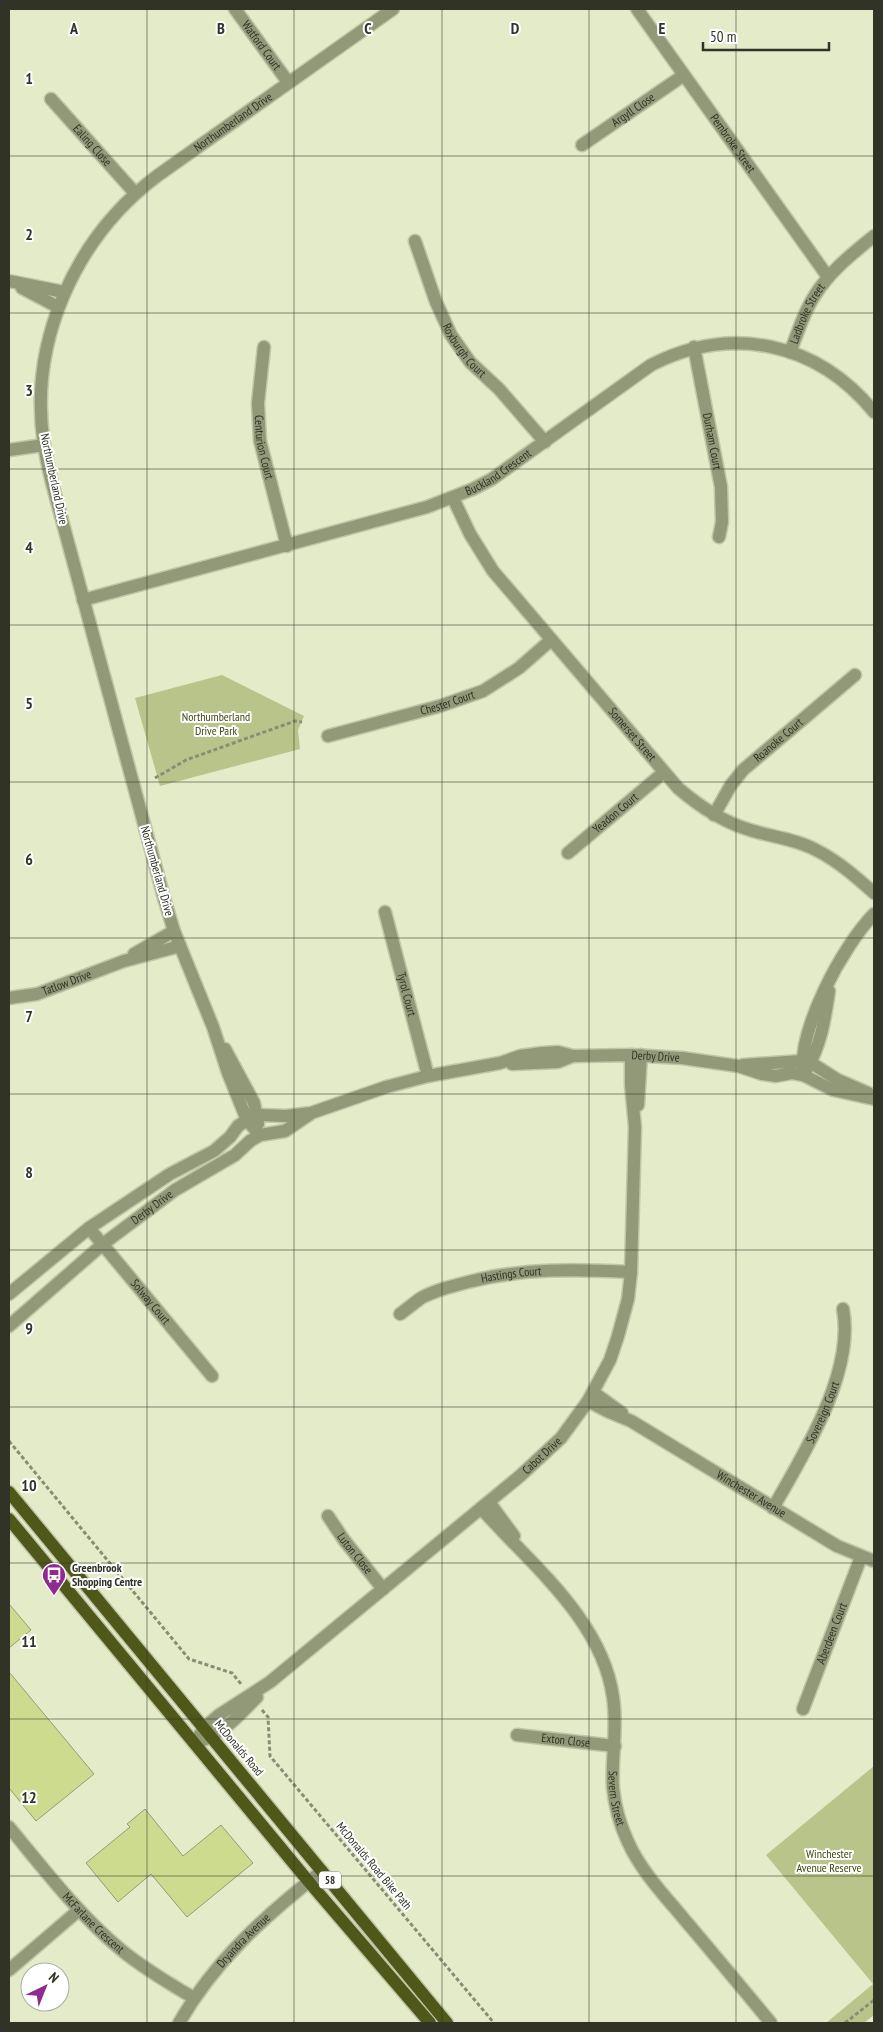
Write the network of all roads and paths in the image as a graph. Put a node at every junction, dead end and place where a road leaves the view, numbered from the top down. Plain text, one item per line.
1 (235, 9) edge
2 (393, 9) edge
3 (637, 9) edge
4 (684, 75) junction
5 (288, 82) junction
6 (51, 99) dead end
7 (582, 145) dead end
8 (135, 193) junction
9 (874, 236) edge
10 (415, 241) dead end
11 (828, 277) junction
12 (9, 281) edge
13 (64, 292) junction
14 (58, 307) junction
15 (264, 347) dead end
16 (694, 347) junction
17 (790, 352) junction
18 (874, 412) edge
19 (545, 442) junction
20 (44, 445) junction
21 (9, 450) edge
22 (453, 498) junction
23 (719, 537) dead end
24 (287, 546) junction
25 (83, 600) junction
26 (551, 640) junction
27 (855, 675) dead end
28 (302, 722) dead end
29 (328, 736) dead end
30 (663, 773) junction
31 (155, 778) dead end
32 (714, 815) junction
33 (568, 853) dead end
34 (874, 893) edge
35 (385, 912) dead end
36 (874, 914) edge
37 (174, 932) junction
38 (180, 946) junction
39 (124, 961) junction
40 (9, 998) edge
41 (636, 1055) junction
42 (806, 1062) junction
43 (738, 1066) junction
44 (803, 1075) junction
45 (428, 1076) junction
46 (874, 1097) edge
47 (311, 1113) junction
48 (252, 1118) junction
49 (260, 1135) junction
50 (89, 1228) junction
51 (103, 1244) junction
52 (631, 1272) junction
53 (9, 1294) edge
54 (844, 1309) dead end
55 (400, 1314) dead end
56 (9, 1326) edge
57 (212, 1376) dead end
58 (591, 1396) junction
59 (9, 1441) edge
60 (9, 1492) edge
61 (485, 1505) junction
62 (773, 1508) junction
63 (328, 1516) dead end
64 (9, 1519) edge
65 (861, 1557) junction
66 (874, 1561) edge
67 (383, 1589) junction
68 (240, 1684) dead end
69 (803, 1709) dead end
70 (263, 1711) dead end
71 (208, 1732) junction
72 (517, 1735) dead end
73 (195, 1743) junction
74 (615, 1746) junction
75 (9, 1827) edge
76 (322, 1871) junction
77 (309, 1882) junction
78 (79, 1910) junction
79 (9, 1970) edge
80 (194, 1998) junction
81 (874, 2000) edge
82 (179, 2023) edge
83 (430, 2023) edge
84 (447, 2023) edge
85 (494, 2023) edge
86 (771, 2023) edge
87 (845, 2023) edge

1 - 5 street, Watford Court
2 - 5 street, Northumberland Drive
3 - 4 street, Pembroke Street
4 - 7 street, Argyll Close
4 - 11 street, Pembroke Street
5 - 8 street, Northumberland Drive
6 - 8 street, Ealing Close
8 - 13 street, Northumberland Drive
9 - 11 street, Ladbroke Street
10 - 19 street, Roxburgh Court
11 - 17 street, Ladbroke Street
12 - 13 street
12 - 14 street
13 - 14 street, Northumberland Drive
14 - 20 street, Northumberland Drive
15 - 24 street, Centurion Court
16 - 17 street, Buckland Crescent
16 - 19 street, Buckland Crescent
16 - 23 street, Durham Court
17 - 18 street, Buckland Crescent
19 - 22 street, Buckland Crescent
20 - 21 street
20 - 25 street, Northumberland Drive
22 - 24 street, Buckland Crescent
22 - 26 street, Somerset Street
24 - 25 street, Buckland Crescent
25 - 37 street, Northumberland Drive
26 - 29 street, Chester Court
26 - 30 street, Somerset Street
27 - 32 street, Roanoke Court
28 - 31 path
30 - 32 street, Somerset Street
30 - 33 street, Yeadon Court
32 - 34 street, Somerset Street
35 - 45 street, Tyrol Court
36 - 42 street
37 - 38 street, Northumberland Drive
37 - 39 street, Tatlow Drive
38 - 39 street, Tatlow Drive
38 - 48 street, Northumberland Drive
39 - 40 street, Tatlow Drive
41 - 43 street, Derby Drive
41 - 45 street, Derby Drive
41 - 52 street, Cabot Drive
42 - 43 street, Derby Drive
42 - 44 street
42 - 46 street, Derby Drive
43 - 44 street, Derby Drive
44 - 46 street, Derby Drive
45 - 47 street, Derby Drive
47 - 48 street, Derby Drive
47 - 49 street, Derby Drive
48 - 49 street, Northumberland Drive
48 - 50 street, Derby Drive
49 - 51 street, Derby Drive
50 - 51 street, Solway Court
50 - 53 street, Derby Drive
51 - 56 street, Derby Drive
51 - 57 street, Solway Court
52 - 55 street, Hastings Court
52 - 58 street, Cabot Drive
54 - 62 street, Sovereign Court
58 - 61 street, Cabot Drive
58 - 62 street, Winchester Avenue
59 - 68 path
60 - 71 main road, McDonalds Road / 58
61 - 67 street, Cabot Drive
61 - 74 street, Severn Street
62 - 65 street, Winchester Avenue
63 - 67 street, Luton Close
64 - 73 main road, 58
65 - 66 street, Winchester Avenue
65 - 69 street, Aberdeen Court
67 - 71 street, Cabot Drive
70 - 85 path, McDonalds Road Bike Path
71 - 73 street, Cabot Drive
71 - 76 main road, McDonalds Road / 58
72 - 74 street, Exton Close
73 - 77 main road, 58
74 - 86 street, Severn Street
75 - 78 street, McFarlane Crescent
76 - 77 street, Dryandra Avenue
76 - 84 main road, McDonalds Road / 58
77 - 80 street, Dryandra Avenue
77 - 83 main road, 58
78 - 79 street
78 - 80 street, McFarlane Crescent
80 - 82 street, Dryandra Avenue
81 - 87 path

